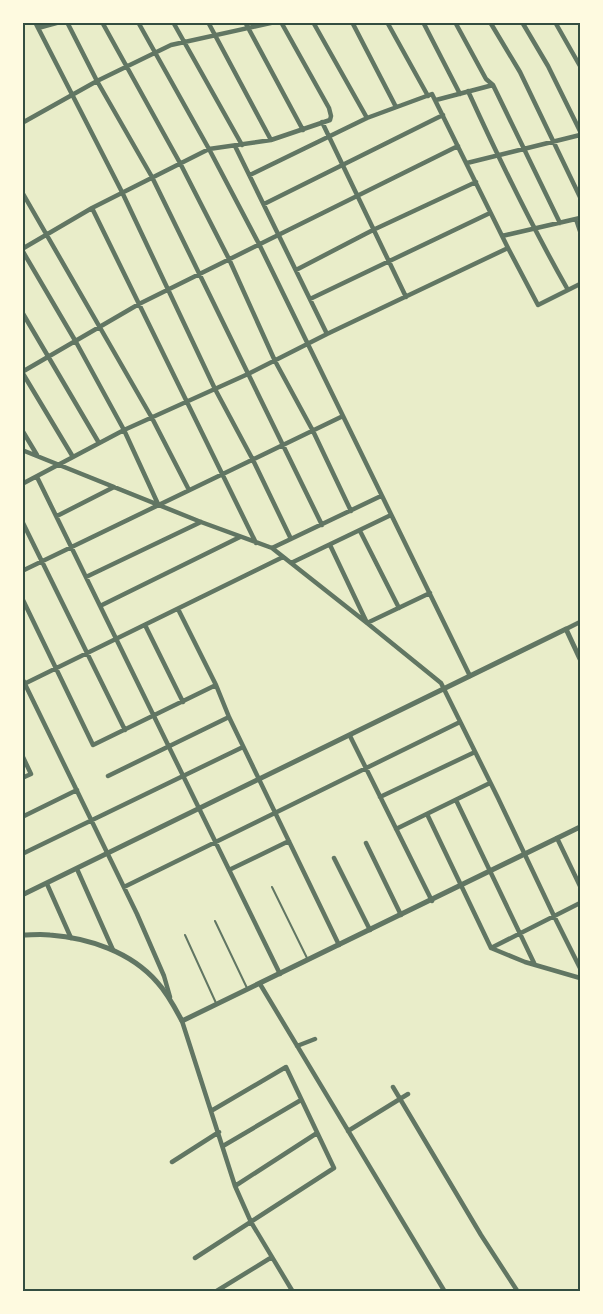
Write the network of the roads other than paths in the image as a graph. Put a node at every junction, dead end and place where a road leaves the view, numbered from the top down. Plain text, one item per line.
1 (33, 22) edge
2 (60, 22) edge
3 (67, 22) edge
4 (102, 22) edge
5 (138, 22) edge
6 (173, 22) edge
7 (208, 22) edge
8 (244, 22) edge
9 (275, 22) edge
10 (281, 22) edge
11 (313, 22) edge
12 (352, 22) edge
13 (387, 22) edge
14 (423, 22) edge
15 (455, 22) edge
16 (490, 22) edge
17 (522, 22) edge
18 (555, 22) edge
19 (38, 28) junction
20 (248, 29) junction
21 (216, 36) junction
22 (185, 42) junction
23 (154, 52) junction
24 (580, 66) edge
25 (126, 67) junction
26 (97, 81) junction
27 (493, 85) junction
28 (468, 92) junction
29 (460, 94) junction
30 (71, 95) junction
31 (428, 96) junction
32 (436, 100) junction
33 (396, 107) junction
34 (443, 115) junction
35 (367, 118) junction
36 (322, 122) junction
37 (22, 123) edge
38 (303, 130) junction
39 (580, 131) edge
40 (580, 135) edge
41 (329, 136) junction
42 (271, 140) junction
43 (554, 142) junction
44 (242, 145) junction
45 (235, 146) junction
46 (458, 146) junction
47 (524, 148) junction
48 (209, 149) junction
49 (497, 156) junction
50 (180, 163) junction
51 (467, 163) junction
52 (342, 165) junction
53 (250, 175) junction
54 (152, 178) junction
55 (476, 182) junction
56 (22, 192) edge
57 (122, 192) junction
58 (357, 196) junction
59 (580, 196) edge
60 (264, 204) junction
61 (92, 208) junction
62 (490, 213) junction
63 (578, 219) edge
64 (560, 223) junction
65 (534, 229) junction
66 (373, 230) junction
67 (580, 231) edge
68 (47, 234) junction
69 (278, 235) junction
70 (502, 236) junction
71 (259, 244) junction
72 (508, 248) junction
73 (22, 250) edge
74 (229, 259) junction
75 (388, 260) junction
76 (296, 270) junction
77 (199, 274) junction
78 (580, 284) edge
79 (169, 288) junction
80 (568, 290) junction
81 (406, 296) junction
82 (310, 299) junction
83 (138, 304) junction
84 (22, 312) edge
85 (100, 328) junction
86 (327, 334) junction
87 (76, 342) junction
88 (308, 344) junction
89 (49, 357) junction
90 (276, 361) junction
91 (23, 372) edge
92 (248, 374) junction
93 (216, 389) junction
94 (187, 402) junction
95 (343, 416) junction
96 (152, 418) junction
97 (22, 430) edge
98 (124, 430) junction
99 (313, 431) junction
100 (99, 443) junction
101 (283, 446) junction
102 (22, 450) edge
103 (38, 456) junction
104 (73, 457) junction
105 (253, 460) junction
106 (60, 464) junction
107 (222, 474) junction
108 (37, 477) junction
109 (22, 484) edge
110 (114, 487) junction
111 (189, 490) junction
112 (382, 496) junction
113 (158, 504) junction
114 (351, 511) junction
115 (391, 515) junction
116 (58, 516) junction
117 (22, 521) edge
118 (201, 522) junction
119 (322, 524) junction
120 (360, 531) junction
121 (240, 537) junction
122 (291, 539) junction
123 (256, 543) junction
124 (330, 545) junction
125 (72, 546) junction
126 (272, 548) junction
127 (283, 557) junction
128 (42, 561) junction
129 (291, 563) junction
130 (22, 571) edge
131 (86, 577) junction
132 (430, 592) junction
133 (22, 598) edge
134 (100, 606) junction
135 (399, 608) junction
136 (178, 610) junction
137 (367, 622) junction
138 (580, 622) edge
139 (145, 625) junction
140 (566, 629) junction
141 (115, 638) junction
142 (87, 652) junction
143 (580, 659) edge
144 (55, 667) junction
145 (470, 676) junction
146 (22, 678) edge
147 (24, 684) edge
148 (216, 685) junction
149 (444, 689) junction
150 (30, 692) junction
151 (22, 696) edge
152 (183, 702) junction
153 (154, 717) junction
154 (229, 717) junction
155 (460, 722) junction
156 (125, 730) junction
157 (350, 736) junction
158 (169, 747) junction
159 (243, 747) junction
160 (475, 752) junction
161 (22, 756) edge
162 (366, 769) junction
163 (108, 776) dead end
164 (183, 777) junction
165 (22, 778) edge
166 (259, 780) junction
167 (490, 783) junction
168 (77, 790) junction
169 (380, 797) junction
170 (456, 800) junction
171 (199, 810) junction
172 (275, 812) junction
173 (427, 814) junction
174 (22, 817) edge
175 (92, 821) junction
176 (580, 827) edge
177 (396, 829) junction
178 (557, 838) junction
179 (289, 841) junction
180 (215, 842) junction
181 (366, 843) dead end
182 (22, 854) edge
183 (109, 854) junction
184 (525, 855) junction
185 (334, 858) dead end
186 (77, 870) junction
187 (229, 870) junction
188 (490, 871) junction
189 (47, 884) junction
190 (462, 886) junction
191 (580, 886) edge
192 (124, 887) junction
193 (272, 887) dead end
194 (22, 895) edge
195 (432, 901) junction
196 (580, 903) edge
197 (401, 915) junction
198 (554, 916) junction
199 (215, 921) dead end
200 (370, 930) junction
201 (520, 933) junction
202 (23, 934) edge
203 (185, 935) dead end
204 (70, 938) junction
205 (339, 945) junction
206 (491, 948) junction
207 (113, 950) junction
208 (308, 960) junction
209 (535, 965) junction
210 (580, 968) edge
211 (280, 974) junction
212 (580, 978) edge
213 (260, 984) junction
214 (248, 990) junction
215 (170, 999) junction
216 (217, 1005) junction
217 (182, 1021) junction
218 (315, 1039) dead end
219 (297, 1046) junction
220 (393, 1087) dead end
221 (408, 1094) dead end
222 (400, 1099) junction
223 (301, 1100) junction
224 (211, 1111) junction
225 (348, 1131) junction
226 (219, 1132) junction
227 (317, 1133) junction
228 (223, 1146) junction
229 (172, 1162) dead end
230 (235, 1186) junction
231 (251, 1222) junction
232 (272, 1257) junction
233 (195, 1258) dead end
234 (215, 1292) edge
235 (294, 1292) edge
236 (445, 1292) edge
237 (518, 1292) edge

1 - 19 street
2 - 19 street
3 - 26 street
4 - 25 street
5 - 23 street
6 - 22 street
7 - 21 street
8 - 20 street
9 - 20 street
10 - 36 street
11 - 35 street
12 - 33 street
13 - 31 street
14 - 29 street
15 - 27 street
16 - 43 street
17 - 39 street
18 - 24 street
19 - 30 street
20 - 21 street
20 - 38 street
21 - 22 street
21 - 42 street
22 - 23 street
22 - 44 street
23 - 25 street
23 - 48 street
25 - 26 street
25 - 50 street
26 - 30 street
26 - 54 street
27 - 28 street
27 - 47 street
28 - 29 street
28 - 49 street
29 - 32 street
30 - 37 street
30 - 57 street
31 - 32 street
31 - 33 street
32 - 34 street
33 - 35 street
34 - 46 street
34 - 52 street
35 - 41 street
36 - 38 street
36 - 41 street
38 - 42 street
40 - 43 street
41 - 52 street
41 - 53 street
42 - 44 street
43 - 47 street
43 - 59 street
44 - 45 street
45 - 48 street
45 - 53 street
46 - 51 street
46 - 58 street
47 - 49 street
47 - 64 street
48 - 50 street
48 - 71 street
49 - 51 street
49 - 65 street
50 - 54 street
50 - 74 street
51 - 55 street
52 - 58 street
52 - 60 street
53 - 60 street
54 - 57 street
54 - 77 street
55 - 62 street
55 - 66 street
56 - 68 street
57 - 61 street
57 - 79 street
58 - 66 street
58 - 69 street
60 - 69 street
61 - 68 street
61 - 83 street
62 - 70 street
62 - 75 street
63 - 64 street
63 - 67 street
64 - 65 street
65 - 70 street
65 - 80 street
66 - 75 street
66 - 76 street
68 - 73 street
68 - 85 street
69 - 71 street
69 - 76 street
70 - 72 street
71 - 74 street
71 - 88 street
72 - 80 street
72 - 81 street
73 - 87 street
74 - 77 street
74 - 90 street
75 - 81 street
75 - 82 street
76 - 82 street
77 - 79 street
77 - 92 street
78 - 80 street
79 - 83 street
79 - 93 street
81 - 86 street
82 - 86 street
83 - 85 street
83 - 94 street
84 - 89 street
85 - 87 street
85 - 96 street
86 - 88 street
87 - 89 street
87 - 98 street
88 - 90 street
88 - 95 street
89 - 91 street
89 - 100 street
90 - 92 street
90 - 99 street
91 - 104 street
92 - 93 street
92 - 101 street
93 - 94 street
93 - 105 street
94 - 96 street
94 - 107 street
95 - 99 street
95 - 112 street
96 - 98 street
96 - 111 street
97 - 103 street
98 - 100 street
98 - 113 street
99 - 101 street
99 - 114 street
100 - 104 street
101 - 105 street
101 - 119 street
102 - 103 street
103 - 106 street
104 - 106 street
105 - 107 street
105 - 122 street
106 - 108 street
106 - 110 street
107 - 111 street
107 - 123 street
108 - 109 street
108 - 116 street
110 - 113 street
110 - 116 street
111 - 113 street
112 - 114 street
112 - 115 street
113 - 118 street
113 - 125 street
114 - 119 street
115 - 120 street
115 - 132 street
116 - 125 street
117 - 128 street
118 - 121 street
118 - 131 street
119 - 122 street
120 - 124 street
120 - 135 street
121 - 123 street
121 - 134 street
122 - 126 street
123 - 126 street
124 - 129 street
124 - 137 street
125 - 128 street
125 - 131 street
126 - 127 street
127 - 129 street
127 - 136 street
128 - 130 street
128 - 142 street
129 - 137 street
131 - 134 street
132 - 135 street
132 - 145 street
133 - 144 street
134 - 141 street
135 - 137 street
136 - 139 street
136 - 148 street
137 - 149 street
138 - 140 street
139 - 141 street
139 - 152 street
140 - 143 street
140 - 145 street
141 - 142 street
141 - 153 street
142 - 144 street
142 - 156 street
144 - 147 street
144 - 156 street
145 - 149 street
146 - 147 street
147 - 150 street
148 - 152 street
148 - 154 street
149 - 155 street
149 - 157 street
150 - 151 street
150 - 168 street
152 - 153 street
153 - 156 street
153 - 158 street
154 - 158 street
154 - 159 street
155 - 160 street
155 - 162 street
157 - 162 street
157 - 166 street
158 - 163 street
158 - 164 street
159 - 164 street
159 - 166 street
160 - 167 street
160 - 169 street
161 - 165 street
162 - 169 street
162 - 172 street
164 - 171 street
164 - 175 street
166 - 171 street
166 - 172 street
167 - 170 street
167 - 184 street
168 - 174 street
168 - 175 street
169 - 177 street
170 - 173 street
170 - 188 street
171 - 180 street
171 - 183 street
172 - 179 street
172 - 180 street
173 - 177 street
173 - 190 street
175 - 182 street
175 - 183 street
176 - 178 street
177 - 195 street
178 - 184 street
178 - 191 street
179 - 187 street
179 - 205 street
180 - 187 street
180 - 192 street
181 - 197 street
183 - 186 street
183 - 192 street
184 - 188 street
184 - 198 street
185 - 200 street
186 - 189 street
186 - 207 street
187 - 211 street
188 - 190 street
188 - 201 street
189 - 194 street
189 - 204 street
190 - 195 street
190 - 206 street
192 - 215 street
193 - 208 lane
195 - 197 street
196 - 198 street
197 - 200 street
198 - 201 street
198 - 210 street
199 - 214 lane
200 - 205 street
201 - 206 street
201 - 209 street
202 - 204 street
203 - 216 lane
204 - 207 street
205 - 208 street
206 - 209 street
207 - 215 street
208 - 211 street
209 - 212 street
211 - 213 street
213 - 214 street
213 - 219 street
214 - 216 street
215 - 217 street
216 - 217 street
217 - 224 street
218 - 219 street
219 - 225 street
220 - 222 street
221 - 222 street
222 - 225 street
222 - 237 street
223 - 224 street
223 - 227 street
223 - 228 street
224 - 226 street
225 - 236 street
226 - 228 street
226 - 229 street
227 - 230 street
227 - 231 street
228 - 230 street
230 - 231 street
231 - 232 street
231 - 233 street
232 - 234 street
232 - 235 street

